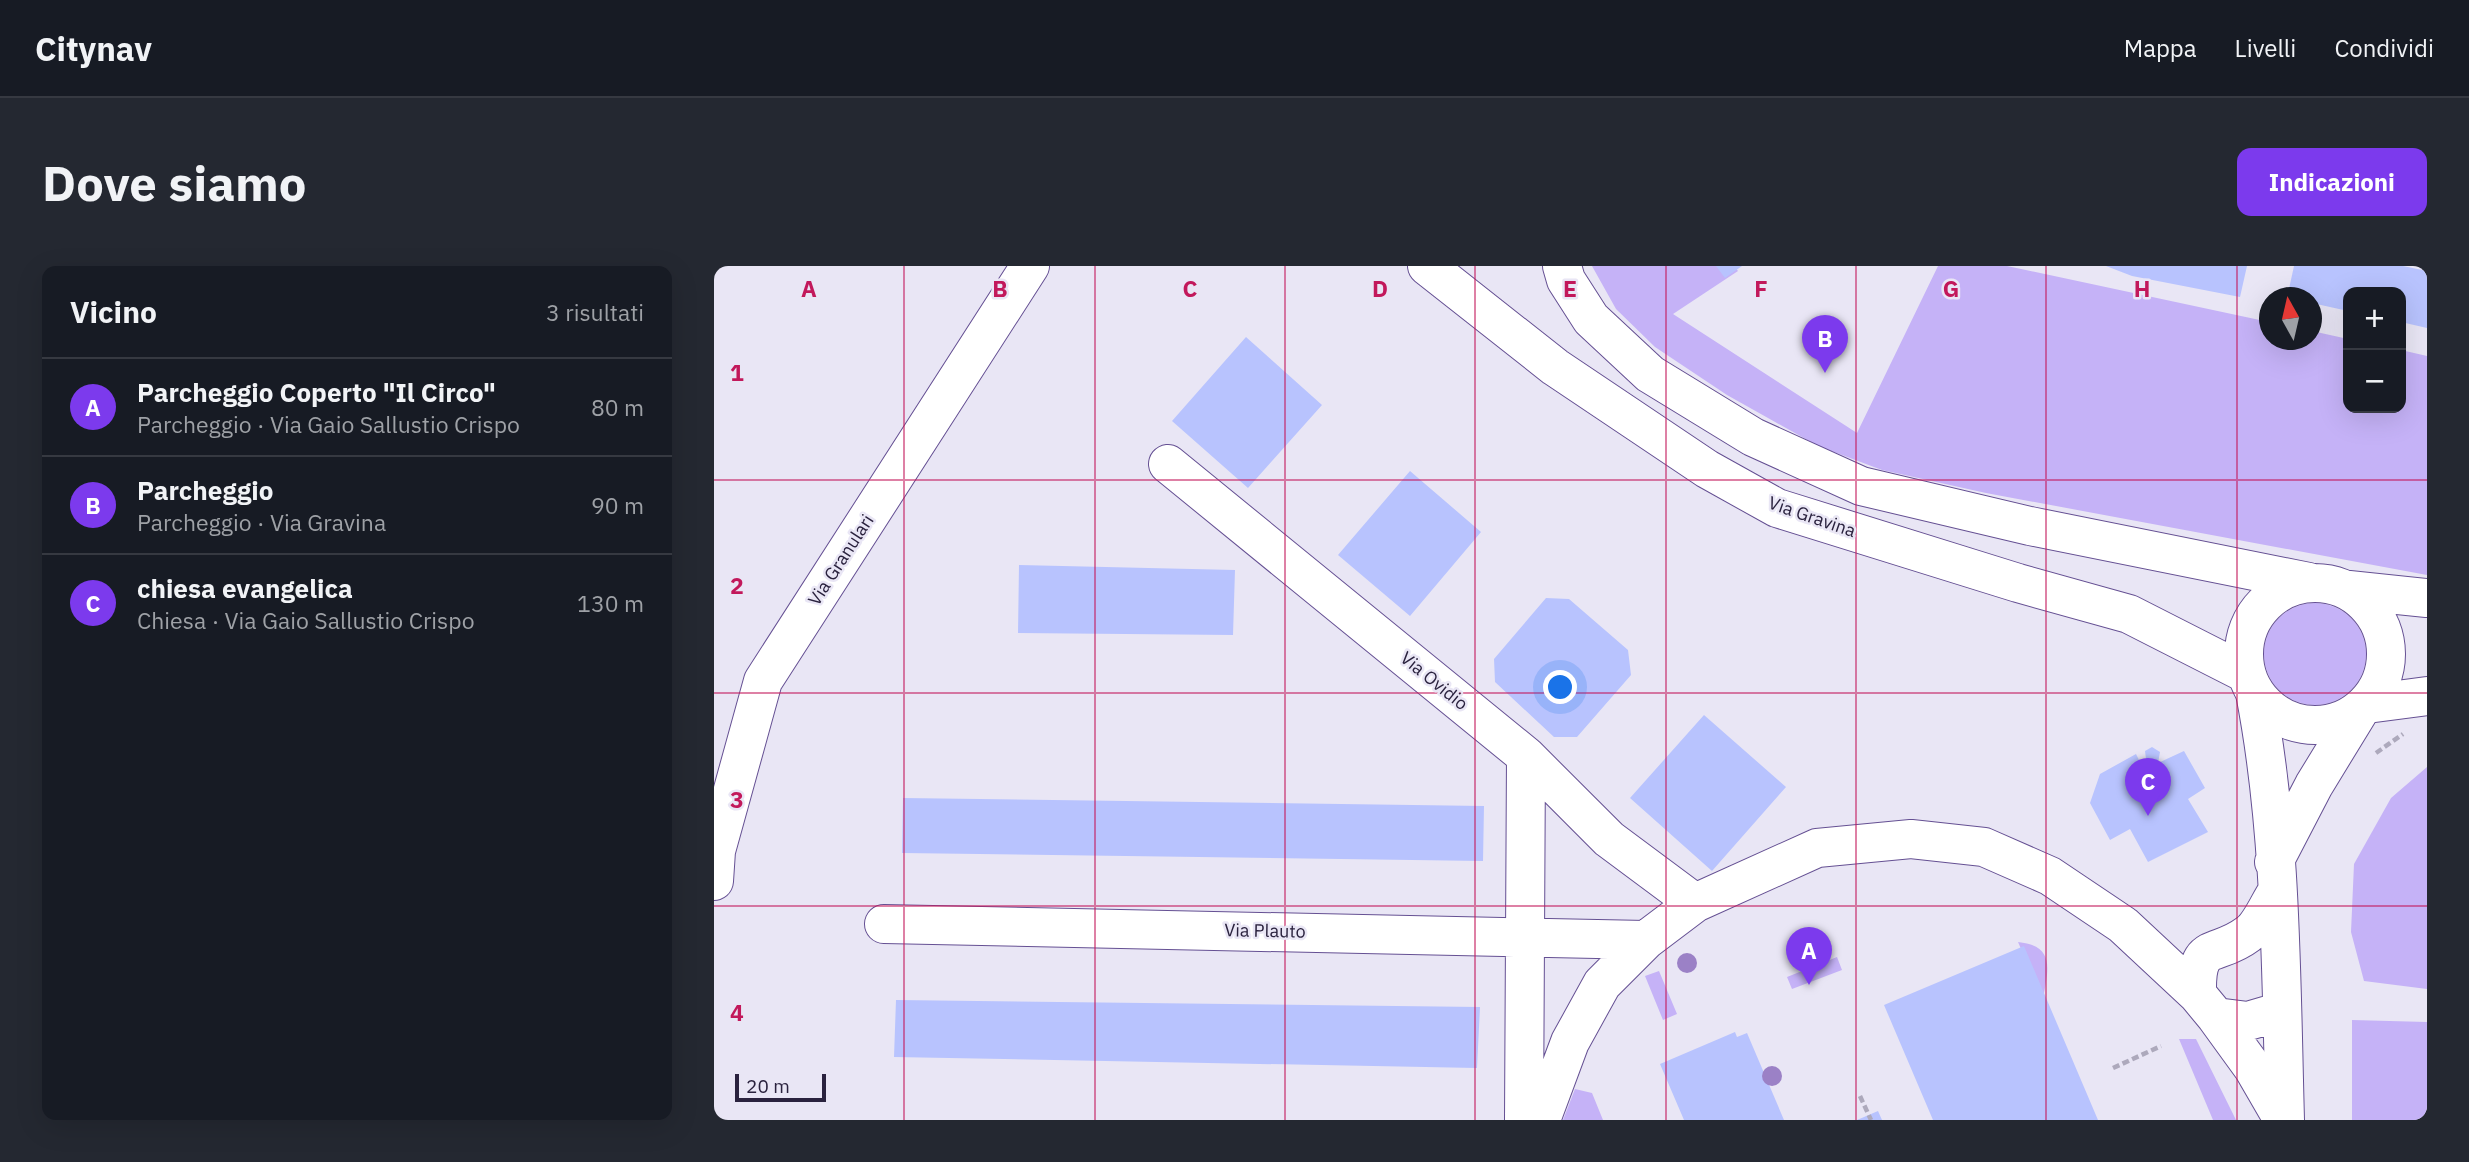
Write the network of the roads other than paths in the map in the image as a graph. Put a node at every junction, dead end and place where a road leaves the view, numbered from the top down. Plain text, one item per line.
1 (1030, 266) edge
2 (1427, 266) edge
3 (1446, 266) edge
4 (1457, 266) edge
5 (1562, 266) edge
6 (1168, 464) dead end
7 (2309, 582) junction
8 (2349, 590) junction
9 (2427, 598) edge
10 (2250, 683) junction
11 (2427, 696) edge
12 (2362, 708) junction
13 (1526, 756) junction
14 (2275, 877) junction
15 (714, 881) edge
16 (1695, 903) junction
17 (884, 924) dead end
18 (2123, 925) junction
19 (1523, 935) junction
20 (1646, 940) junction
21 (2214, 949) junction
22 (2206, 1005) junction
23 (2282, 1011) junction
24 (1524, 1120) edge
25 (1541, 1120) edge
26 (2284, 1120) edge

1 - 15 street, Via Granulari
2 - 10 street, Via Gravina
3 - 4 street
5 - 7 street
6 - 13 street, Via Ovidio
7 - 8 street
7 - 10 street
8 - 9 street
8 - 12 street
10 - 12 street
10 - 14 street
11 - 12 street
12 - 14 street
13 - 16 street, Via Ovidio
13 - 19 street
14 - 21 street
14 - 23 street
16 - 18 street
16 - 20 street
17 - 19 street, Via Plauto
18 - 21 street
18 - 22 street
19 - 20 street, Via Plauto
19 - 24 street
20 - 25 street
21 - 22 street
22 - 23 street
22 - 26 street
23 - 26 street

